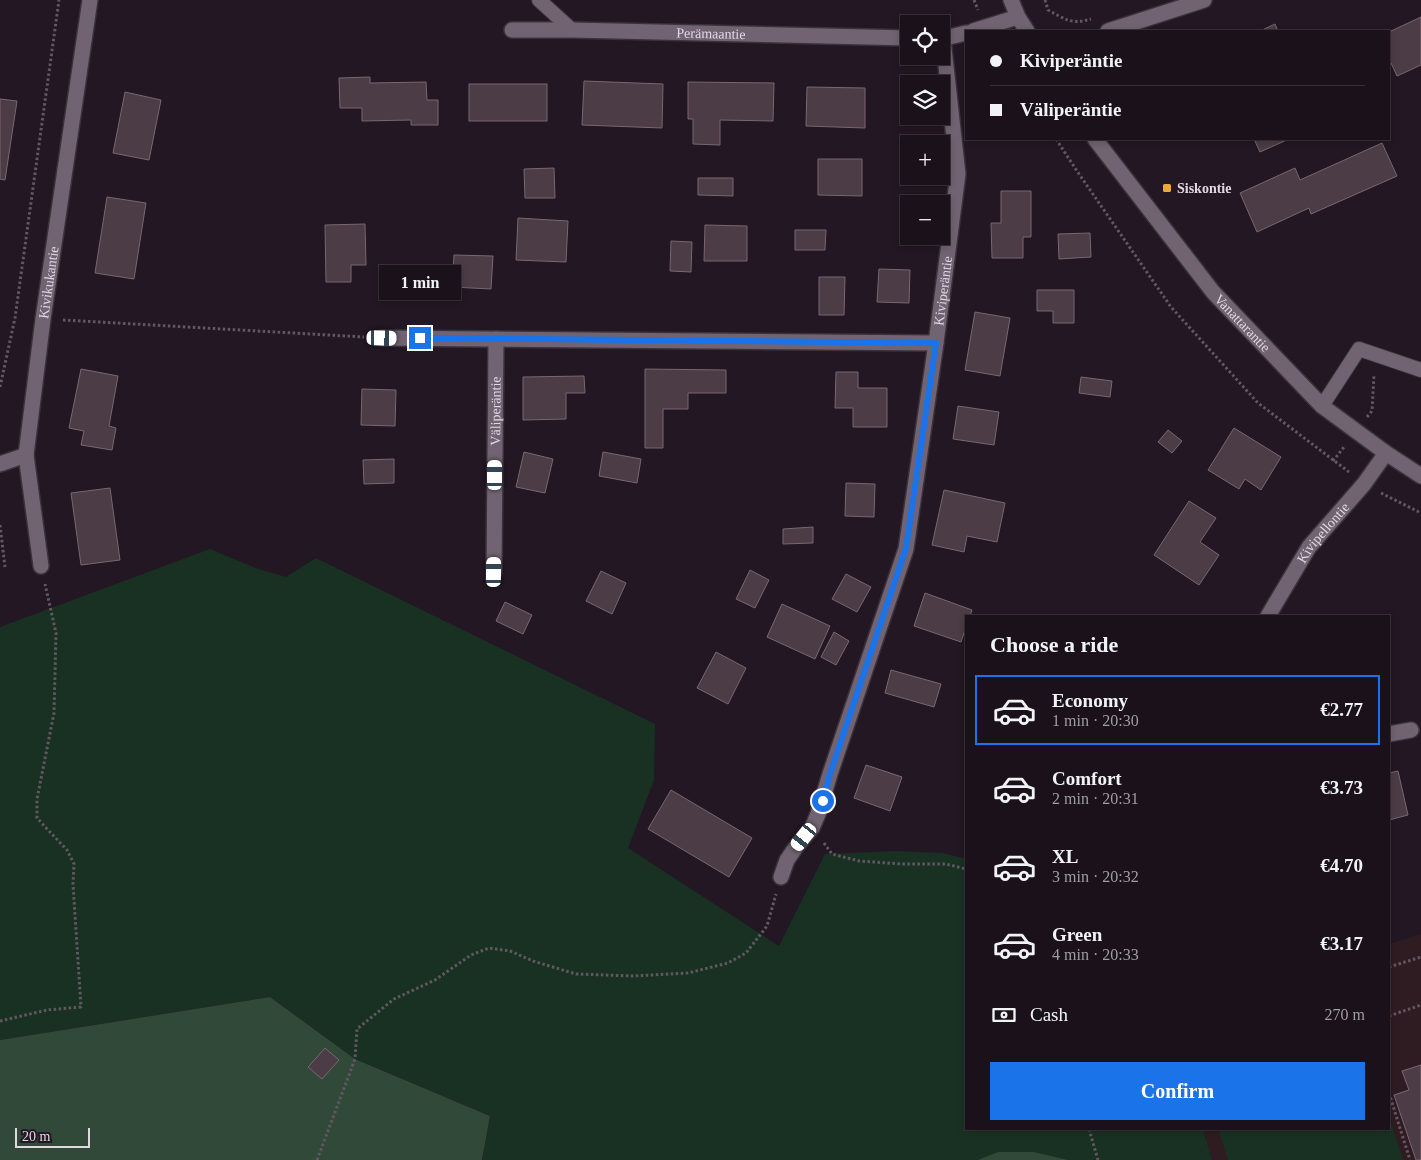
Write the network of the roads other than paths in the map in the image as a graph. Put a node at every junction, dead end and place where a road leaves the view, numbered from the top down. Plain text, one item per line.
1 (90, 0) edge
2 (539, 0) edge
3 (1010, 0) edge
4 (1204, 0) edge
5 (1018, 17) junction
6 (512, 30) dead end
7 (572, 30) junction
8 (976, 30) edge
9 (1026, 30) edge
10 (1111, 30) edge
11 (965, 33) edge
12 (950, 37) edge
13 (900, 38) edge
14 (945, 65) edge
15 (1096, 140) edge
16 (382, 338) road end
17 (496, 339) junction
18 (936, 343) junction
19 (1421, 370) edge
20 (1322, 406) junction
21 (1386, 453) junction
22 (26, 455) junction
23 (0, 464) edge
24 (1421, 476) edge
25 (41, 566) road end
26 (494, 572) dead end
27 (1269, 615) edge
28 (1411, 730) dead end
29 (1390, 734) edge
30 (781, 877) road end

1 - 22 street, Kivikukantie
2 - 7 lane
3 - 5 street
4 - 10 street
5 - 8 street
5 - 9 street
6 - 7 street, Perämaantie
7 - 13 street, Perämaantie
11 - 12 street
14 - 18 street, Kiviperäntie
15 - 20 street, Vanattarantie
16 - 17 street
17 - 18 street
17 - 26 street, Väliperäntie
18 - 30 street, Kiviperäntie
19 - 20 lane
20 - 21 street, Vanattarantie
21 - 24 street, Vanattarantie
21 - 27 street, Kivipellontie
22 - 23 street
22 - 25 street, Kivikukantie
28 - 29 street

